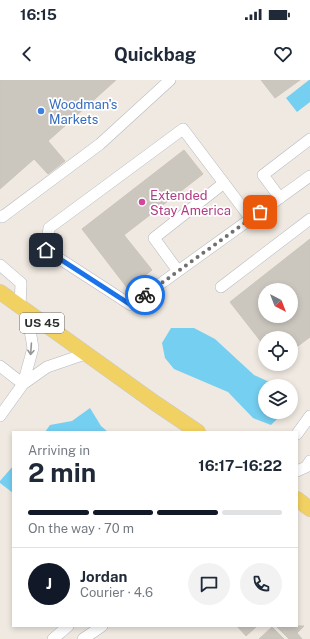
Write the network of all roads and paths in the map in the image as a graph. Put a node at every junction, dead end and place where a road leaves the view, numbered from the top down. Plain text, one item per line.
1 (170, 80) edge
2 (310, 139) edge
3 (310, 176) edge
4 (224, 183) junction
5 (280, 198) junction
6 (0, 216) edge
7 (251, 219) junction
8 (310, 219) edge
9 (0, 265) edge
10 (178, 271) junction
11 (221, 287) dead end
12 (0, 292) edge
13 (23, 310) junction
14 (85, 354) junction
15 (0, 366) edge
16 (24, 384) junction
17 (0, 416) edge
18 (310, 416) edge
19 (197, 431) edge
20 (298, 433) edge
21 (310, 462) edge
22 (298, 470) edge
23 (298, 500) edge
24 (310, 509) edge
25 (67, 627) edge
26 (101, 627) edge
27 (53, 639) edge
28 (83, 639) edge

1 - 6 street
2 - 5 street
3 - 5 street
4 - 7 street
4 - 10 street
4 - 10 street
5 - 7 street
7 - 10 street
8 - 11 street
9 - 13 street
12 - 13 main road, US 45
13 - 14 main road, US 45
13 -> 16 street
14 - 16 street
14 - 19 main road, US 45
15 - 16 street
16 - 17 street
18 - 20 street
21 - 22 street
23 - 24 main road
25 - 27 street
26 - 28 street

